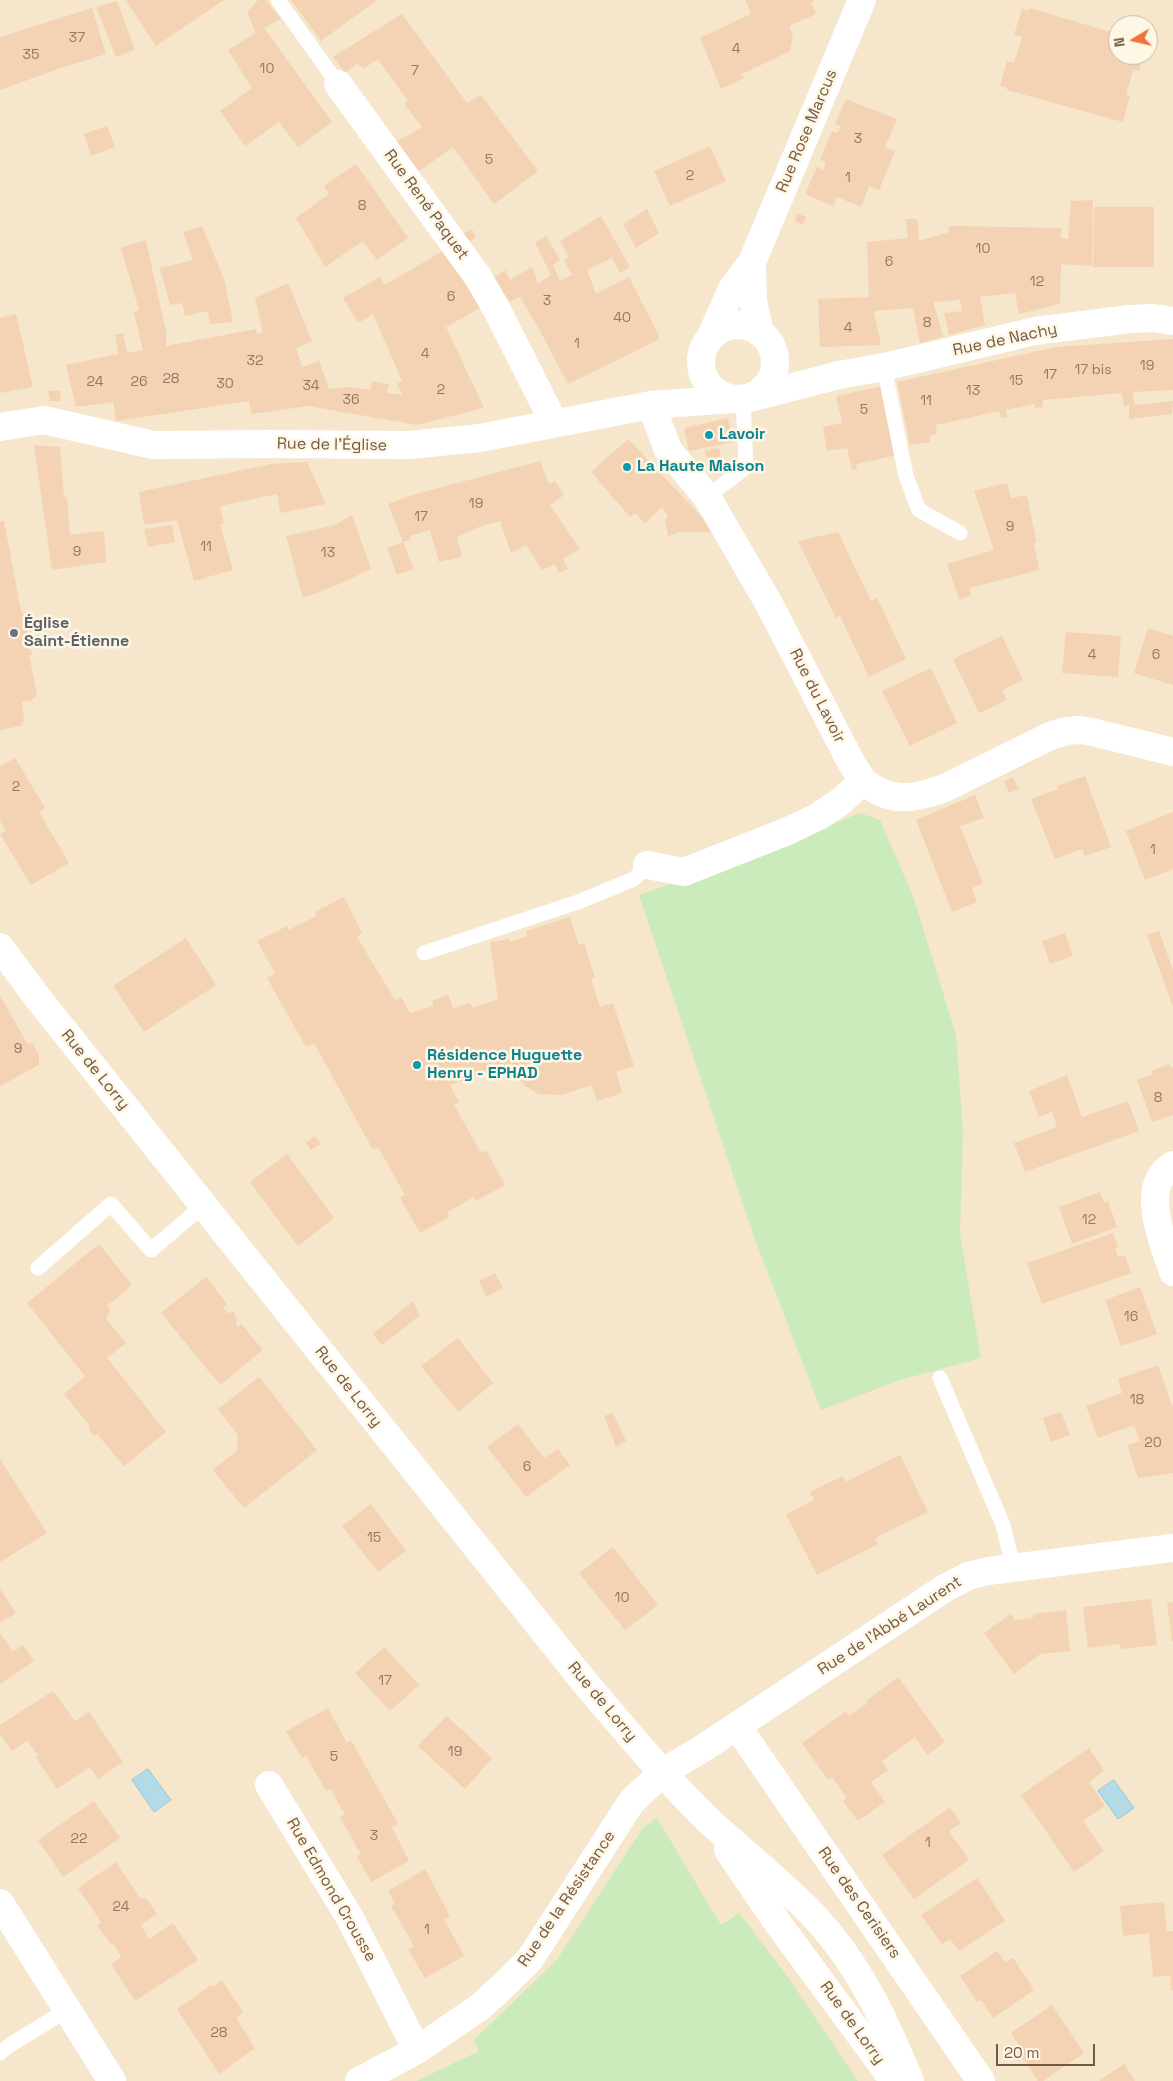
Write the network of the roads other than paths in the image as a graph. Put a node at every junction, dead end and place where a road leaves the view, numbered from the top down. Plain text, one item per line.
1 (278, 0) edge
2 (862, 0) edge
3 (338, 84) joint
4 (752, 262) junction
5 (1173, 321) edge
6 (766, 339) junction
7 (706, 346) junction
8 (884, 367) junction
9 (839, 374) junction
10 (742, 399) junction
11 (657, 404) junction
12 (554, 423) junction
13 (0, 427) edge
14 (706, 497) junction
15 (960, 533) dead end
16 (1173, 752) edge
17 (863, 781) junction
18 (647, 865) joint
19 (0, 947) edge
20 (424, 953) dead end
21 (1173, 1165) edge
22 (204, 1205) junction
23 (38, 1268) dead end
24 (1173, 1272) edge
25 (940, 1378) dead end
26 (1173, 1548) edge
27 (1013, 1566) junction
28 (737, 1726) junction
29 (663, 1772) junction
30 (269, 1785) dead end
31 (706, 1818) junction
32 (0, 1903) edge
33 (68, 2010) junction
34 (417, 2050) junction
35 (0, 2053) edge
36 (112, 2081) edge
37 (359, 2081) edge
38 (894, 2081) edge
39 (910, 2081) edge
40 (981, 2081) edge

1 - 3 lane, Rue René Paquet
2 - 4 street, Rue Rose Marcus
3 - 12 street, Rue René Paquet
4 - 6 street, Rue Rose Marcus
4 - 7 street, Rue Rose Marcus
5 - 8 street, Rue de Nachy
6 - 7 street
6 - 9 street, Rue de Nachy
6 - 10 street
7 - 10 street
7 - 11 street
8 - 9 street, Rue de Nachy
8 - 15 lane
9 - 10 street, Rue de Nachy
10 - 11 street, Rue de l'Église
10 - 14 lane
11 - 12 street, Rue de l'Église
11 - 14 street, Rue du Lavoir
12 - 13 street, Rue de l'Église
14 - 17 street, Rue du Lavoir
16 - 17 street
17 - 18 street
18 - 20 lane
19 - 22 street, Rue de Lorry
21 - 24 street
22 - 23 lane
22 - 29 street, Rue de Lorry
25 - 27 lane
26 - 27 street, Rue de l'Abbé Laurent
27 - 28 street, Rue de l'Abbé Laurent
28 - 29 street, Rue de l'Abbé Laurent
28 - 40 street, Rue des Cerisiers
29 - 31 street, Rue de Lorry
29 - 34 street, Rue de la Résistance
30 - 34 street, Rue Edmond Crousse
31 - 38 street, Rue de Lorry
31 - 39 street, Rue de Lorry
32 - 33 street
33 - 35 lane
33 - 36 street
34 - 37 street, Rue de la Résistance

